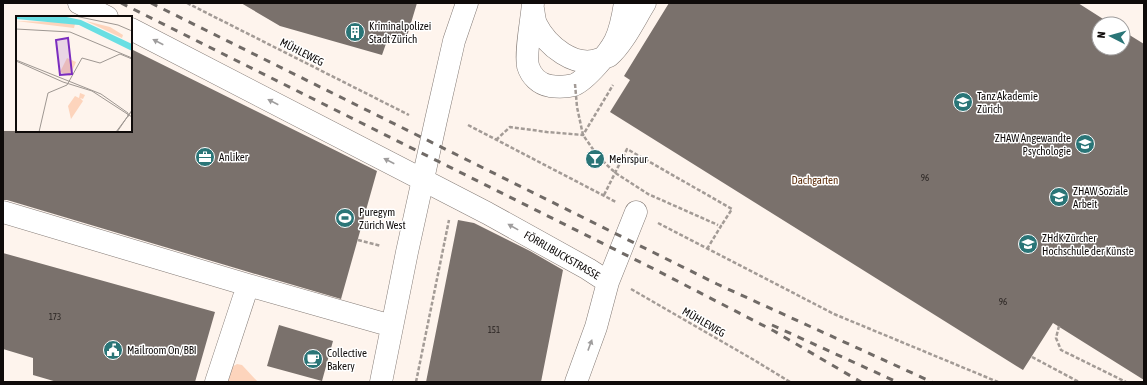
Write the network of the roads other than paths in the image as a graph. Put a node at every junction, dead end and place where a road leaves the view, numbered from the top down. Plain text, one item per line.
1 (79, 3) edge
2 (467, 3) edge
3 (533, 3) edge
4 (645, 3) edge
5 (624, 8) edge
6 (105, 16) edge
7 (132, 30) edge
8 (423, 180) junction
9 (3, 212) edge
10 (636, 212) road end
11 (608, 282) junction
12 (248, 285) junction
13 (392, 326) junction
14 (216, 382) edge
15 (381, 382) edge
16 (576, 382) edge

1 - 6 street
2 - 8 street
3 - 4 street
3 - 5 street
8 -> 7 street, FÖRRLIBUCKSTRASSE
11 -> 8 street, FÖRRLIBUCKSTRASSE
8 - 13 street
9 - 12 street
10 - 11 street
16 -> 11 street, FÖRRLIBUCKSTRASSE
12 - 13 street
12 - 14 street
13 - 15 street

